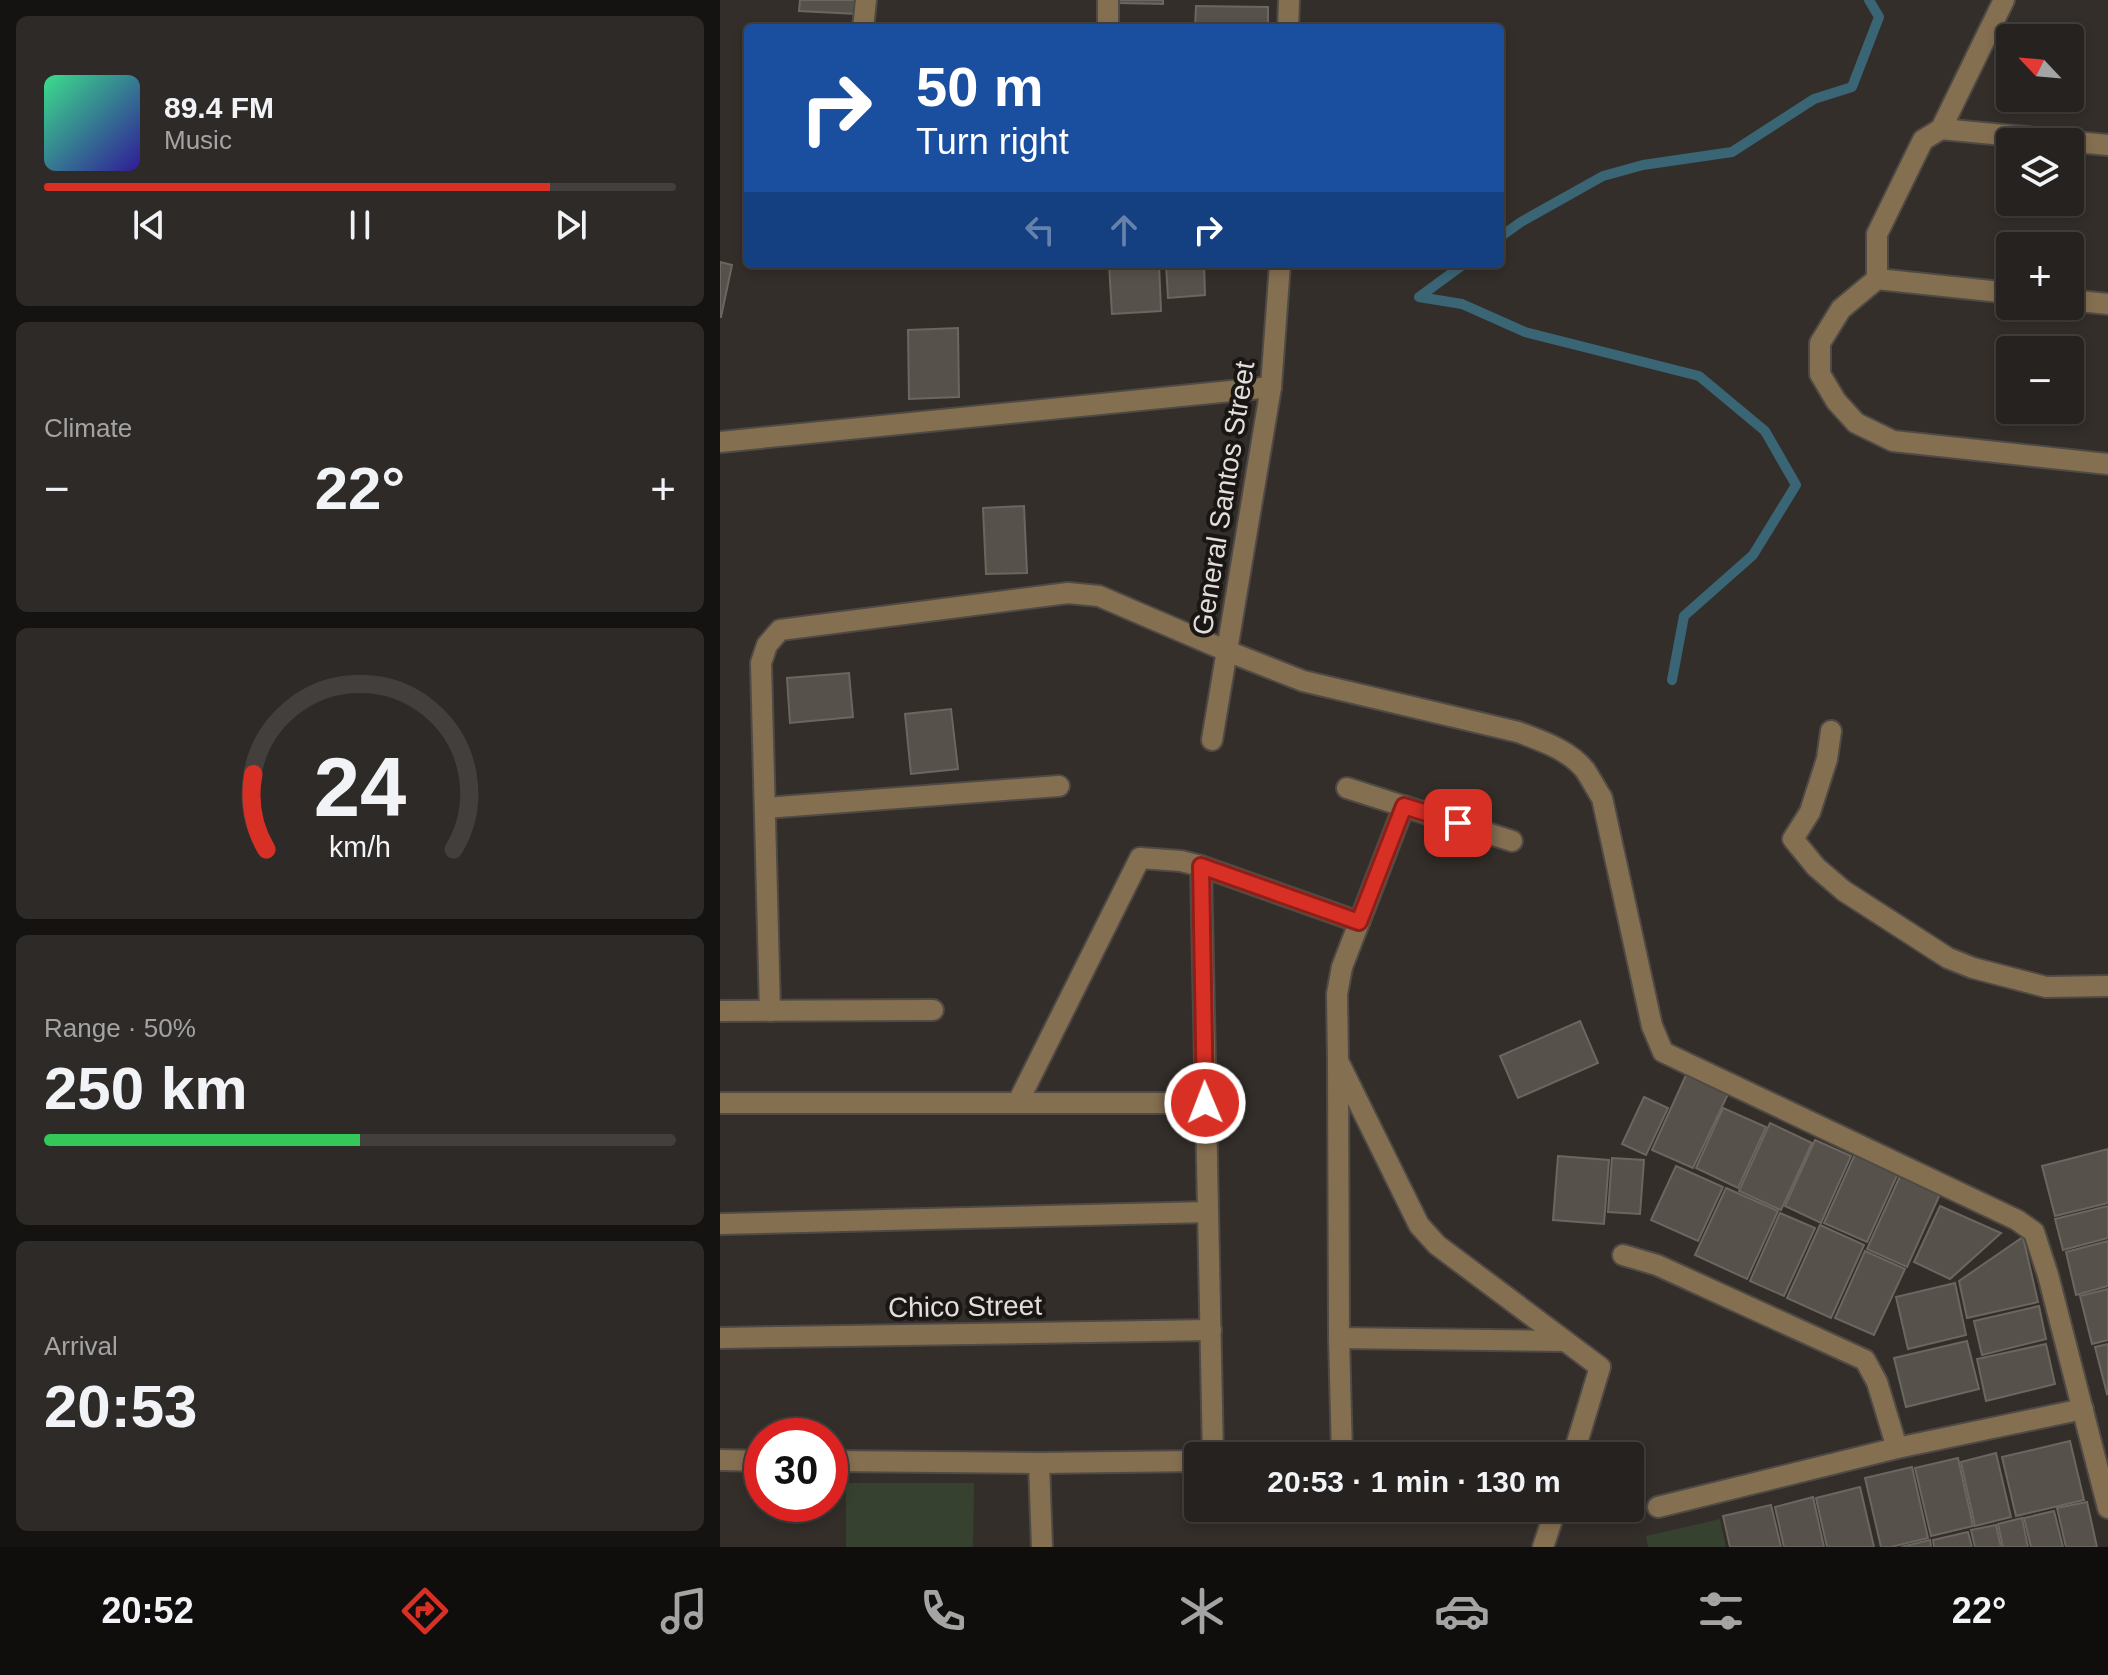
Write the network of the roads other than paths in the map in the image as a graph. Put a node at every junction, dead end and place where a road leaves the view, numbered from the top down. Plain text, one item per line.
1 (866, 0) edge
2 (1108, 0) edge
3 (1289, 0) edge
4 (2004, 0) edge
5 (863, 24) edge
6 (1108, 24) edge
7 (1288, 24) edge
8 (1941, 129) junction
9 (2108, 145) edge
10 (1280, 268) edge
11 (1877, 279) junction
12 (1996, 292) edge
13 (2084, 301) edge
14 (2108, 304) edge
15 (1271, 387) junction
16 (720, 442) edge
17 (2108, 464) edge
18 (1227, 651) junction
19 (1831, 731) dead end
20 (1212, 740) dead end
21 (1059, 786) dead end
22 (1347, 788) dead end
23 (1404, 806) junction
24 (765, 808) junction
25 (1512, 841) dead end
26 (1201, 866) junction
27 (1359, 922) junction
28 (2108, 986) edge
29 (933, 1010) dead end
30 (720, 1011) edge
31 (770, 1011) junction
32 (1338, 1061) junction
33 (1018, 1102) junction
34 (720, 1103) edge
35 (1205, 1103) junction
36 (1208, 1212) junction
37 (720, 1224) edge
38 (1623, 1255) dead end
39 (1211, 1330) junction
40 (720, 1338) edge
41 (1339, 1338) junction
42 (1565, 1341) junction
43 (2083, 1409) junction
44 (1213, 1442) edge
45 (1342, 1442) edge
46 (1577, 1442) edge
47 (1897, 1448) junction
48 (720, 1460) edge
49 (744, 1461) edge
50 (848, 1461) edge
51 (1184, 1461) edge
52 (1039, 1463) junction
53 (1658, 1507) dead end
54 (2108, 1508) edge
55 (1551, 1522) edge
56 (1042, 1547) edge
57 (1543, 1547) edge

1 - 5 street
2 - 6 street
3 - 7 street
4 - 8 street
8 - 9 street
8 - 11 street
10 - 15 street, General Santos Street
11 - 12 street
11 - 17 street
13 - 14 street
15 - 16 street
15 - 18 street, General Santos Street
18 - 20 street, General Santos Street
18 - 24 street
18 - 43 street
19 - 28 street
21 - 24 street
22 - 23 street
23 - 25 street
23 - 27 street
24 - 31 street
26 - 27 street
26 - 33 street
26 - 35 street
27 - 32 street
29 - 31 street
30 - 31 street
32 - 41 street
32 - 42 street
33 - 34 street
33 - 35 street
35 - 36 street
36 - 37 street
36 - 39 street
38 - 47 street
39 - 40 street, Chico Street
39 - 44 street
41 - 42 street
41 - 45 street
42 - 46 street
43 - 47 street
43 - 54 street
47 - 53 street
48 - 49 street
50 - 52 street
51 - 52 street
52 - 56 street
55 - 57 street

